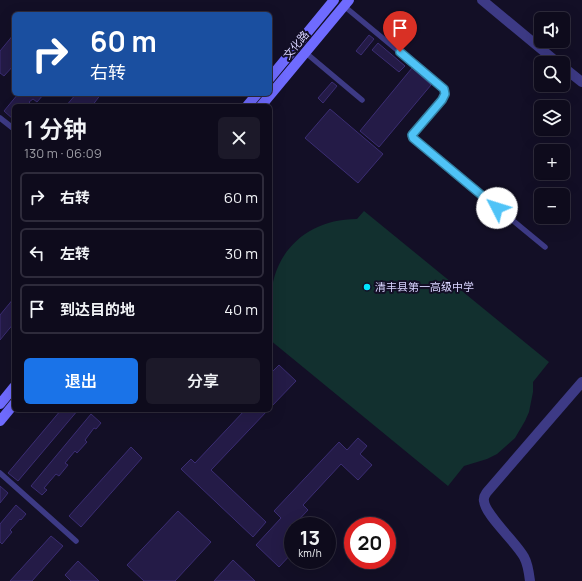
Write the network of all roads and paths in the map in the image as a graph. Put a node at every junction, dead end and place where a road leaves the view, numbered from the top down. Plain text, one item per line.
1 (334, 0) edge
2 (482, 0) edge
3 (347, 3) edge
4 (306, 53) junction
5 (550, 56) edge
6 (570, 73) edge
7 (272, 76) edge
8 (582, 82) edge
9 (272, 94) edge
10 (255, 96) edge
11 (270, 96) edge
12 (362, 100) dead end
13 (249, 104) edge
14 (264, 104) edge
15 (0, 118) edge
16 (12, 127) edge
17 (544, 247) dead end
18 (582, 382) edge
19 (12, 389) edge
20 (0, 404) edge
21 (12, 406) edge
22 (0, 421) edge
23 (0, 473) edge
24 (76, 541) dead end
25 (530, 581) edge

1 - 7 main road, 文化路
2 - 5 street
3 - 4 main road, 文化路
3 - 17 lane
4 - 9 main road, 文化路
4 - 12 lane
6 - 8 street
10 - 13 main road
11 - 14 main road, 文化路
15 - 16 lane
18 - 25 street
19 - 20 main road
21 - 22 main road
23 - 24 lane

